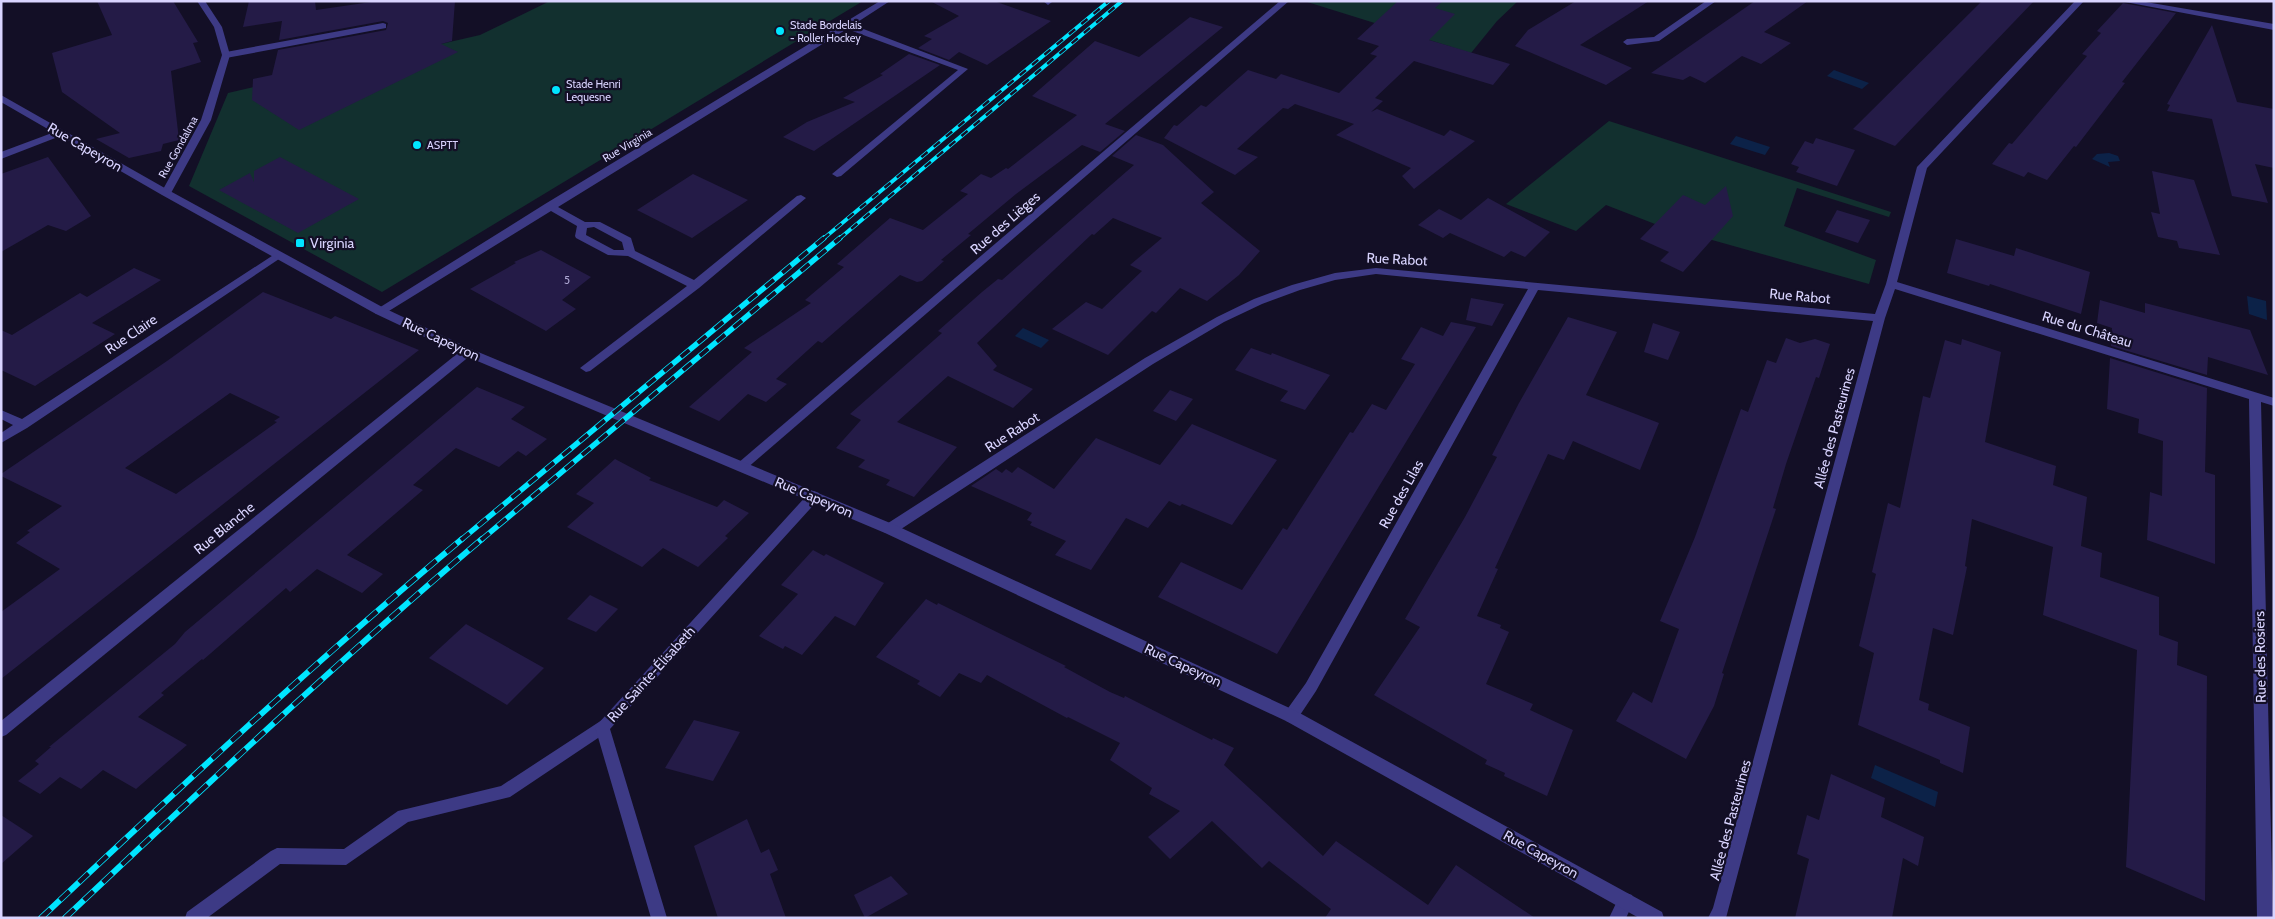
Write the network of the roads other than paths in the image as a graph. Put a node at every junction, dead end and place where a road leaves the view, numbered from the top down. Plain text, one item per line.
1 (886, 1) edge
2 (1285, 1) edge
3 (1712, 1) edge
4 (2080, 1) edge
5 (2124, 1) edge
6 (203, 2) edge
7 (383, 26) dead end
8 (848, 26) junction
9 (2274, 27) edge
10 (1627, 42) dead end
11 (226, 55) junction
12 (1, 98) edge
13 (60, 133) junction
14 (1, 156) edge
15 (837, 174) dead end
16 (166, 192) junction
17 (801, 198) dead end
18 (549, 206) junction
19 (583, 226) junction
20 (630, 253) junction
21 (278, 255) junction
22 (1890, 284) junction
23 (696, 285) junction
24 (1535, 286) junction
25 (380, 311) junction
26 (1879, 318) junction
27 (467, 352) junction
28 (586, 368) dead end
29 (2255, 396) junction
30 (2274, 402) edge
31 (1, 414) edge
32 (23, 425) junction
33 (1, 439) edge
34 (742, 466) junction
35 (814, 496) junction
36 (890, 529) junction
37 (1291, 716) junction
38 (602, 728) junction
39 (1, 730) edge
40 (1626, 901) junction
41 (193, 918) edge
42 (659, 918) edge
43 (1617, 918) edge
44 (1656, 918) edge
45 (1716, 918) edge
46 (2265, 918) edge

1 - 8 street, Rue Virginia
2 - 34 street, Rue des Lièges
3 - 10 street
4 - 22 street, Allée des Pasteurines
5 - 9 street
6 - 11 street
7 - 11 street
8 - 15 street
8 - 18 street, Rue Virginia
11 - 16 street, Rue Gondalma
12 - 13 street, Rue Capeyron
13 - 14 street
13 - 16 street, Rue Capeyron
16 - 21 street, Rue Capeyron
17 - 23 street
18 - 19 street
18 - 25 street, Rue Virginia
19 - 20 street
19 - 20 street
20 - 23 street
21 - 25 street, Rue Capeyron
21 - 32 street, Rue Claire
22 - 26 street, Allée des Pasteurines
22 - 29 street, Rue du Château
23 - 28 street
24 - 26 street, Rue Rabot
24 - 36 street, Rue Rabot
24 - 37 street, Rue des Lilas
25 - 27 street, Rue Capeyron
26 - 45 street, Allée des Pasteurines
27 - 34 street, Rue Capeyron
27 - 39 street, Rue Blanche
29 - 30 street, Rue du Château
29 - 46 street, Rue des Rosiers
31 - 32 street
32 - 33 street, Rue Claire
34 - 35 street, Rue Capeyron
35 - 36 street, Rue Capeyron
35 - 38 street, Rue Sainte-Élisabeth
36 - 37 street, Rue Capeyron
37 - 40 street, Rue Capeyron
38 - 41 street
38 - 42 street, Rue Sainte-Élisabeth
40 - 43 street
40 - 44 street, Rue Capeyron

